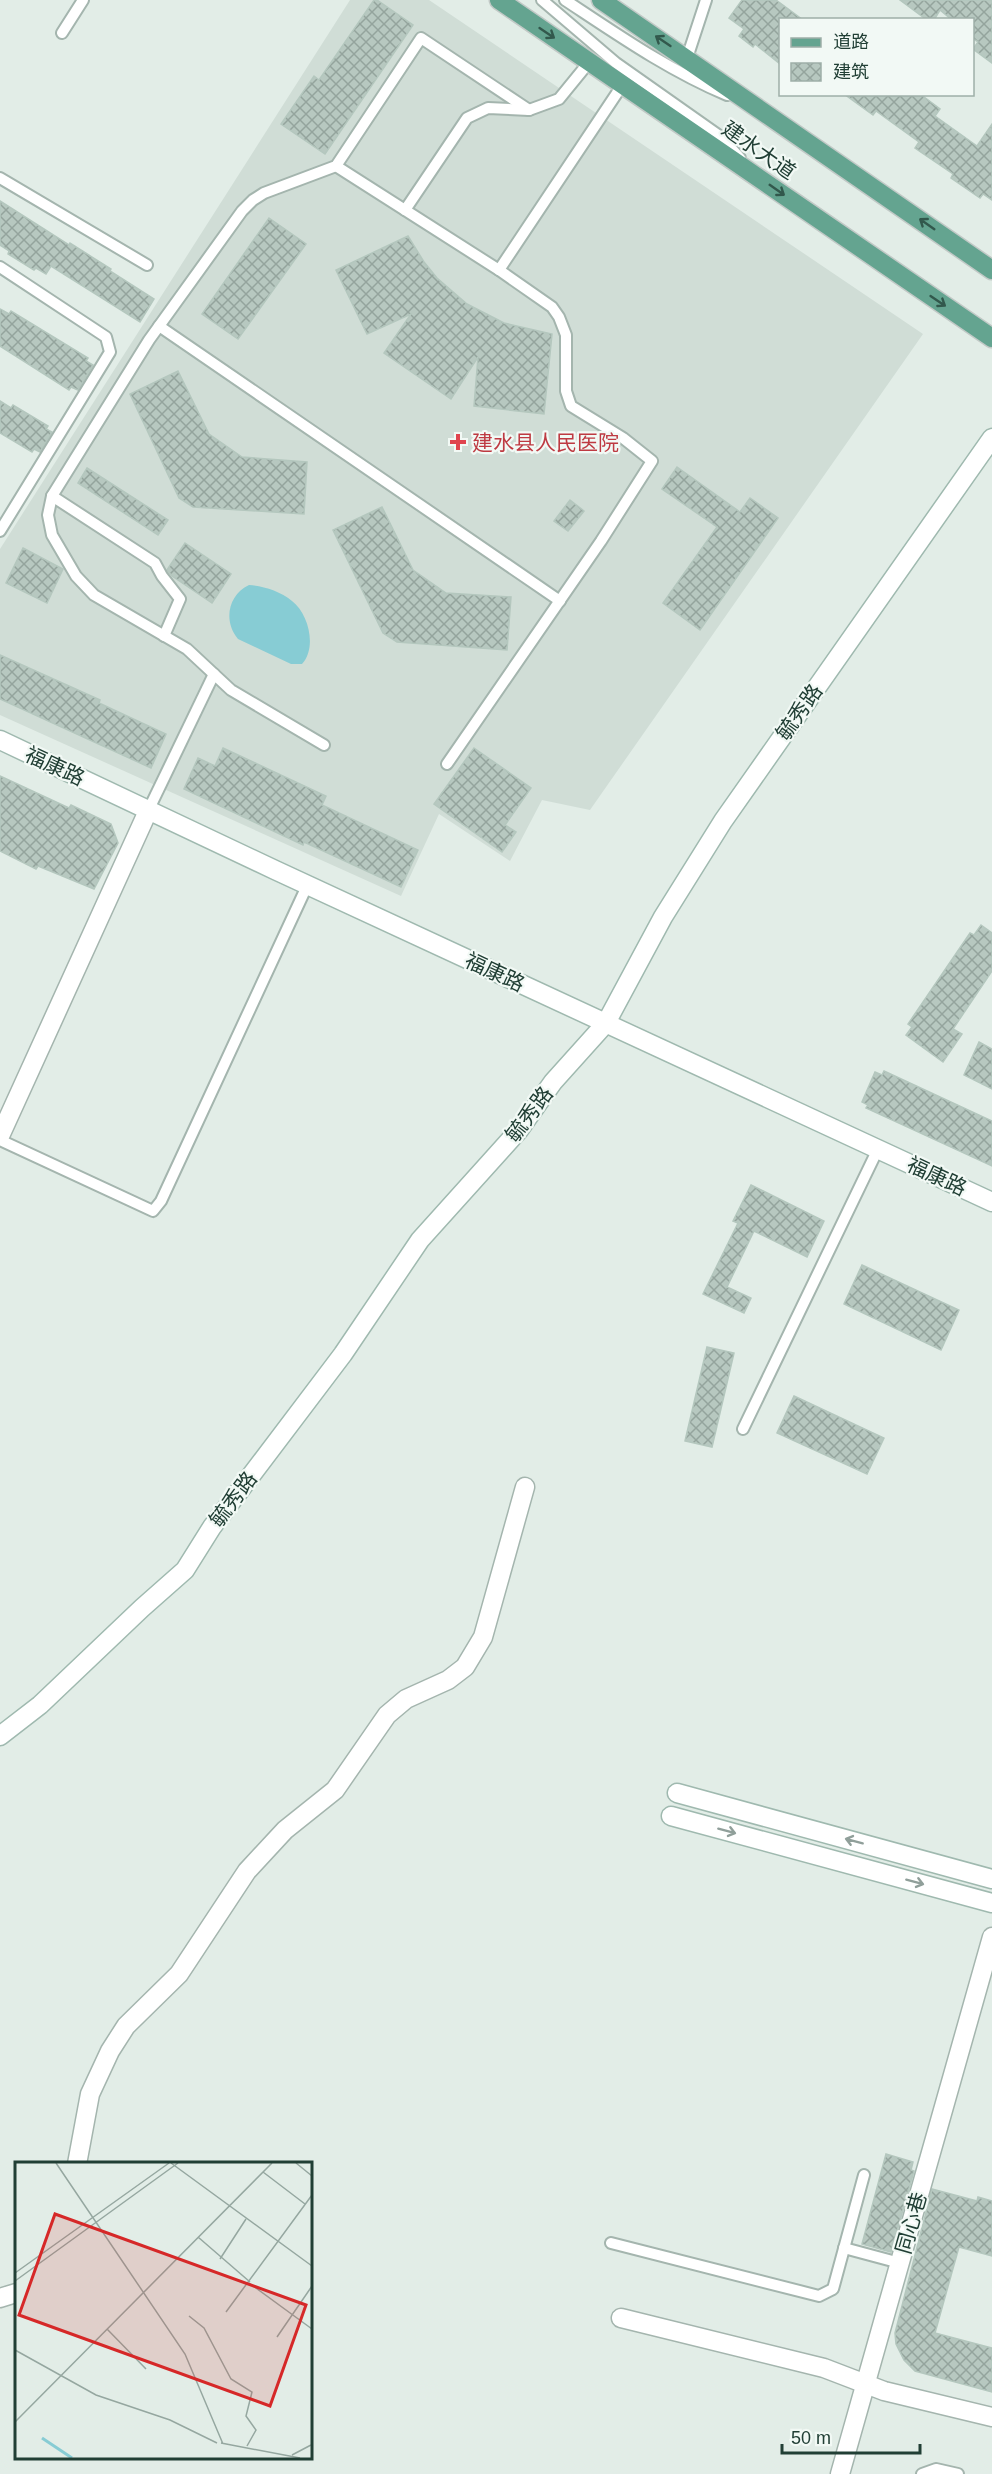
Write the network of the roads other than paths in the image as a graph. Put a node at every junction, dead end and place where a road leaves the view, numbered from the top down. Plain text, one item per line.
1 (83, 0) edge
2 (499, 0) edge
3 (542, 0) edge
4 (565, 0) edge
5 (602, 0) edge
6 (706, 0) edge
7 (62, 33) dead end
8 (687, 58) junction
9 (590, 61) junction
10 (623, 84) junction
11 (760, 108) junction
12 (529, 110) junction
13 (336, 166) junction
14 (757, 176) junction
15 (0, 178) edge
16 (405, 210) junction
17 (147, 265) dead end
18 (0, 267) edge
19 (499, 270) junction
20 (992, 270) edge
21 (159, 326) junction
22 (992, 338) edge
23 (992, 438) edge
24 (52, 496) junction
25 (0, 531) edge
26 (560, 601) junction
27 (164, 636) junction
28 (214, 674) junction
29 (0, 740) edge
30 (324, 745) dead end
31 (447, 764) dead end
32 (148, 811) junction
33 (308, 885) junction
34 (606, 1023) junction
35 (0, 1138) edge
36 (878, 1149) junction
37 (992, 1202) edge
38 (743, 1429) dead end
39 (525, 1487) dead end
40 (0, 1736) edge
41 (677, 1793) dead end
42 (671, 1816) dead end
43 (992, 1879) edge
44 (992, 1903) edge
45 (992, 1937) edge
46 (76, 2162) edge
47 (864, 2175) dead end
48 (611, 2243) dead end
49 (844, 2248) junction
50 (900, 2263) junction
51 (15, 2293) edge
52 (0, 2298) edge
53 (621, 2318) dead end
54 (866, 2384) junction
55 (992, 2417) edge
56 (840, 2474) edge
57 (922, 2474) edge
58 (958, 2474) edge

1 - 7 lane
2 -> 9 main road, 建水大道
3 - 14 lane
4 - 11 lane
8 -> 5 main road, 建水大道
6 - 8 lane
8 - 11 main road, 建水大道
9 - 10 main road, 建水大道
9 - 12 lane
10 - 14 main road, 建水大道
10 - 19 lane
20 -> 11 main road, 建水大道
12 - 13 lane
12 - 16 lane
13 - 16 lane
13 - 21 lane
14 -> 22 main road, 建水大道
15 - 17 lane
16 - 19 lane
18 - 25 lane
19 - 26 lane
21 - 24 lane
21 - 26 lane
23 - 34 street, 毓秀路
24 - 27 lane
24 - 27 lane
26 - 31 lane
27 - 28 lane
28 - 30 lane
28 - 32 lane
29 - 32 street, 福康路
32 - 33 street, 福康路
32 - 35 street
33 - 34 street, 福康路
33 - 35 lane
34 - 36 street, 福康路
34 - 40 street, 毓秀路
36 - 37 street, 福康路
36 - 38 lane
39 - 46 street
43 -> 41 street
42 -> 44 street
45 - 50 street, 同心巷
47 - 49 lane
48 - 49 lane
49 - 50 lane
50 - 54 street, 同心巷
51 - 52 street
53 - 54 street
54 - 55 street
54 - 56 street, 同心巷
57 - 58 lane

